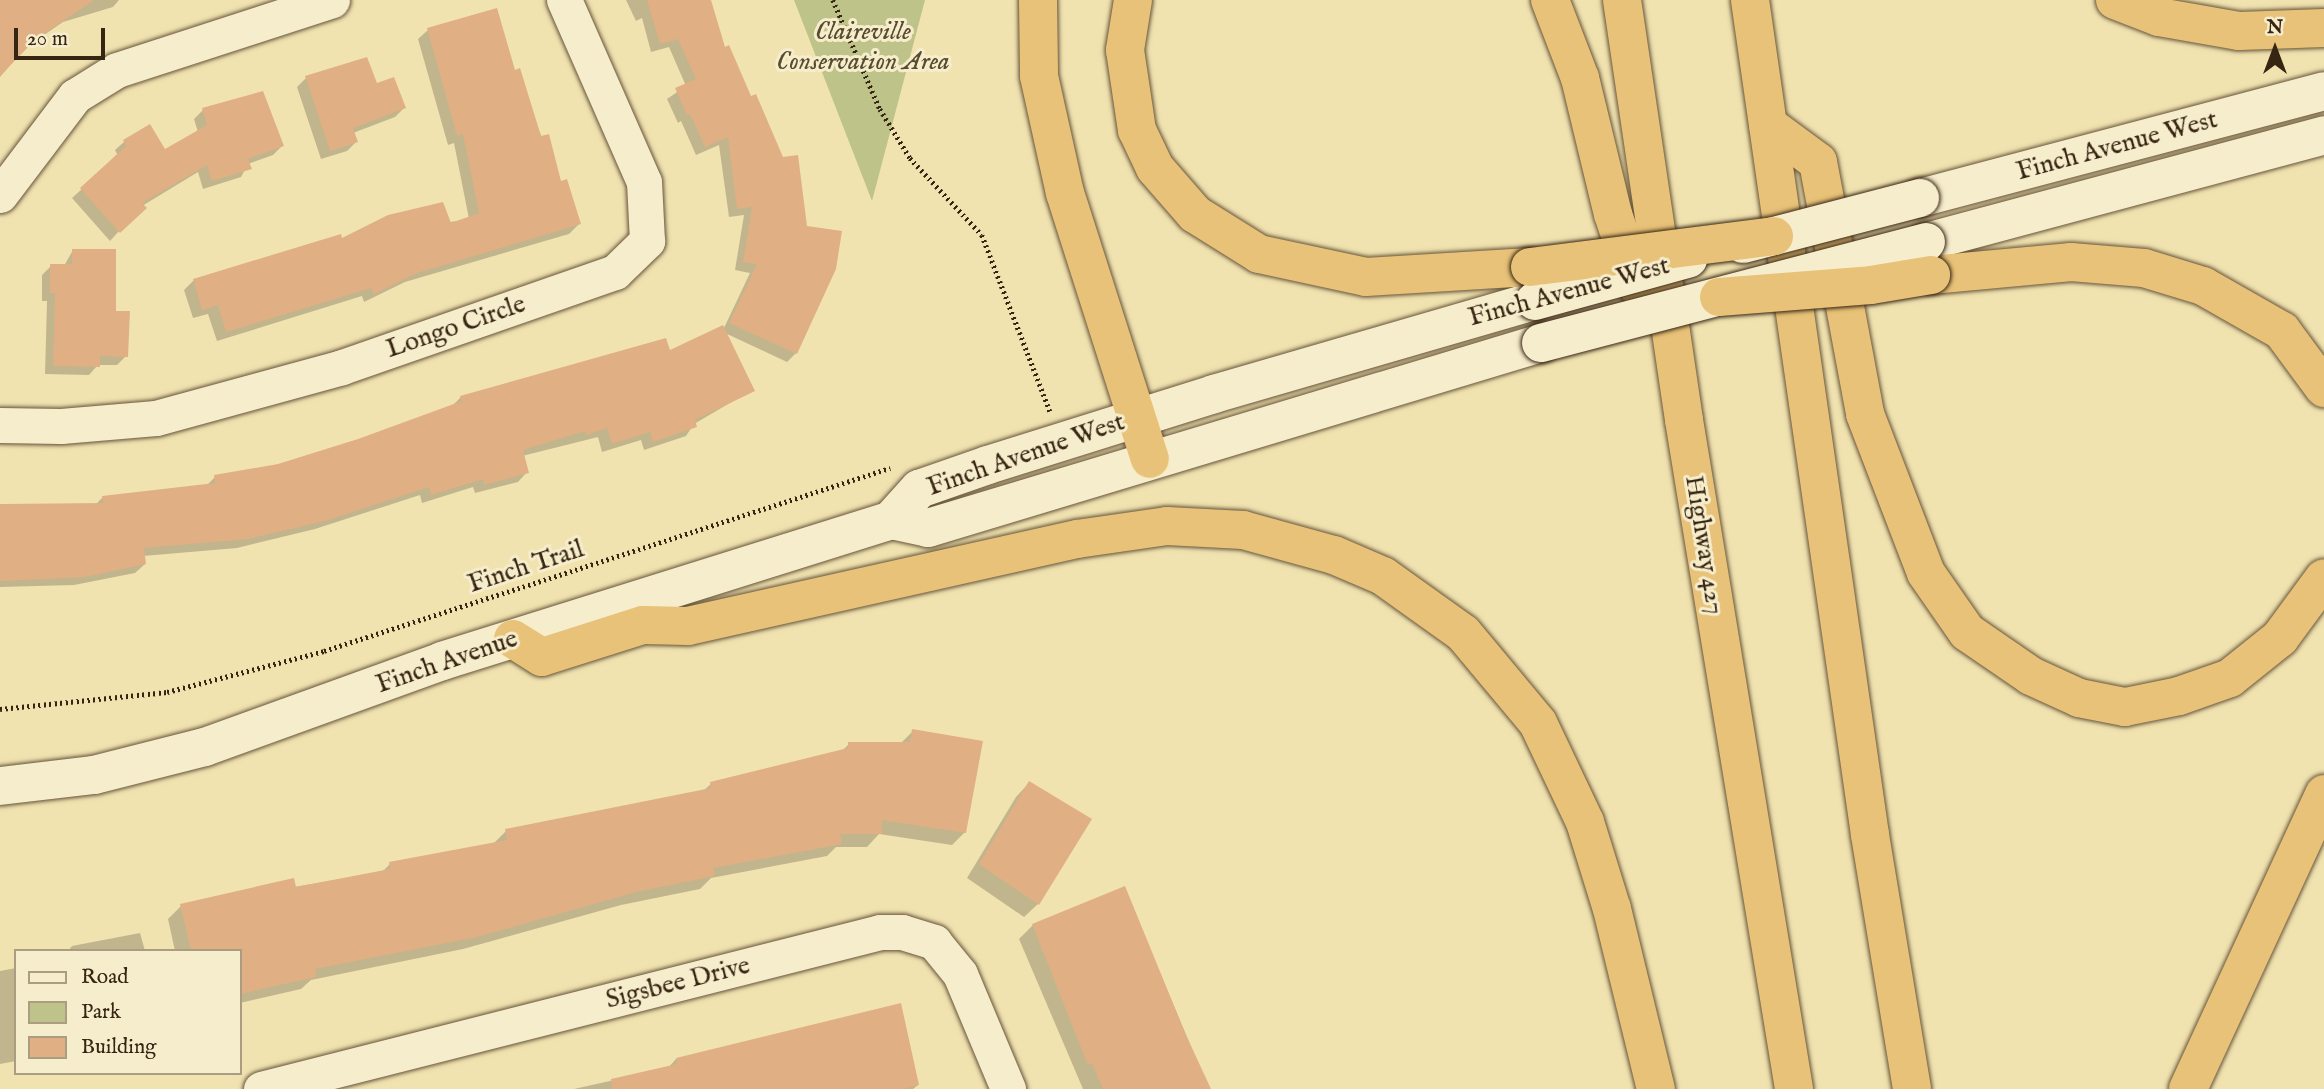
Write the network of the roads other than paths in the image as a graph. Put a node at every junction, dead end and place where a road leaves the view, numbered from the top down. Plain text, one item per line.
1 (332, 0) edge
2 (564, 0) edge
3 (1038, 0) edge
4 (1133, 0) edge
5 (1550, 0) edge
6 (1622, 0) edge
7 (1750, 0) edge
8 (2115, 0) edge
9 (2324, 28) edge
10 (2324, 91) edge
11 (1768, 125) junction
12 (2324, 135) edge
13 (0, 195) edge
14 (1774, 236) joint
15 (1929, 258) junction
16 (1532, 284) junction
17 (1719, 297) joint
18 (2324, 388) edge
19 (1136, 418) junction
20 (1684, 420) junction
21 (0, 425) edge
22 (1150, 459) junction
23 (891, 520) junction
24 (2324, 578) edge
25 (513, 639) junction
26 (0, 786) edge
27 (2324, 794) edge
28 (261, 1089) edge
29 (1008, 1089) edge
30 (1656, 1089) edge
31 (1794, 1089) edge
32 (1912, 1089) edge
33 (2188, 1089) edge

1 - 13 street
2 - 21 street, Longo Circle
3 - 19 highway
4 - 16 highway
5 - 20 highway
6 - 20 highway, Highway 427
7 - 11 highway
8 - 9 highway
10 - 14 main road, Finch Avenue West, bridge
11 - 24 highway
11 - 32 highway
12 - 15 main road, Finch Avenue West
14 - 16 highway, bridge
15 - 17 highway, bridge
15 - 18 highway
16 - 19 main road, Finch Avenue West
17 - 22 main road, Finch Avenue West, bridge
19 - 22 highway
19 - 23 main road, Finch Avenue West
20 - 31 highway, Highway 427
22 - 23 main road, Finch Avenue West
23 - 25 main road, Finch Avenue
25 - 26 main road, Finch Avenue
25 - 30 highway
27 - 33 highway
28 - 29 street, Sigsbee Drive

